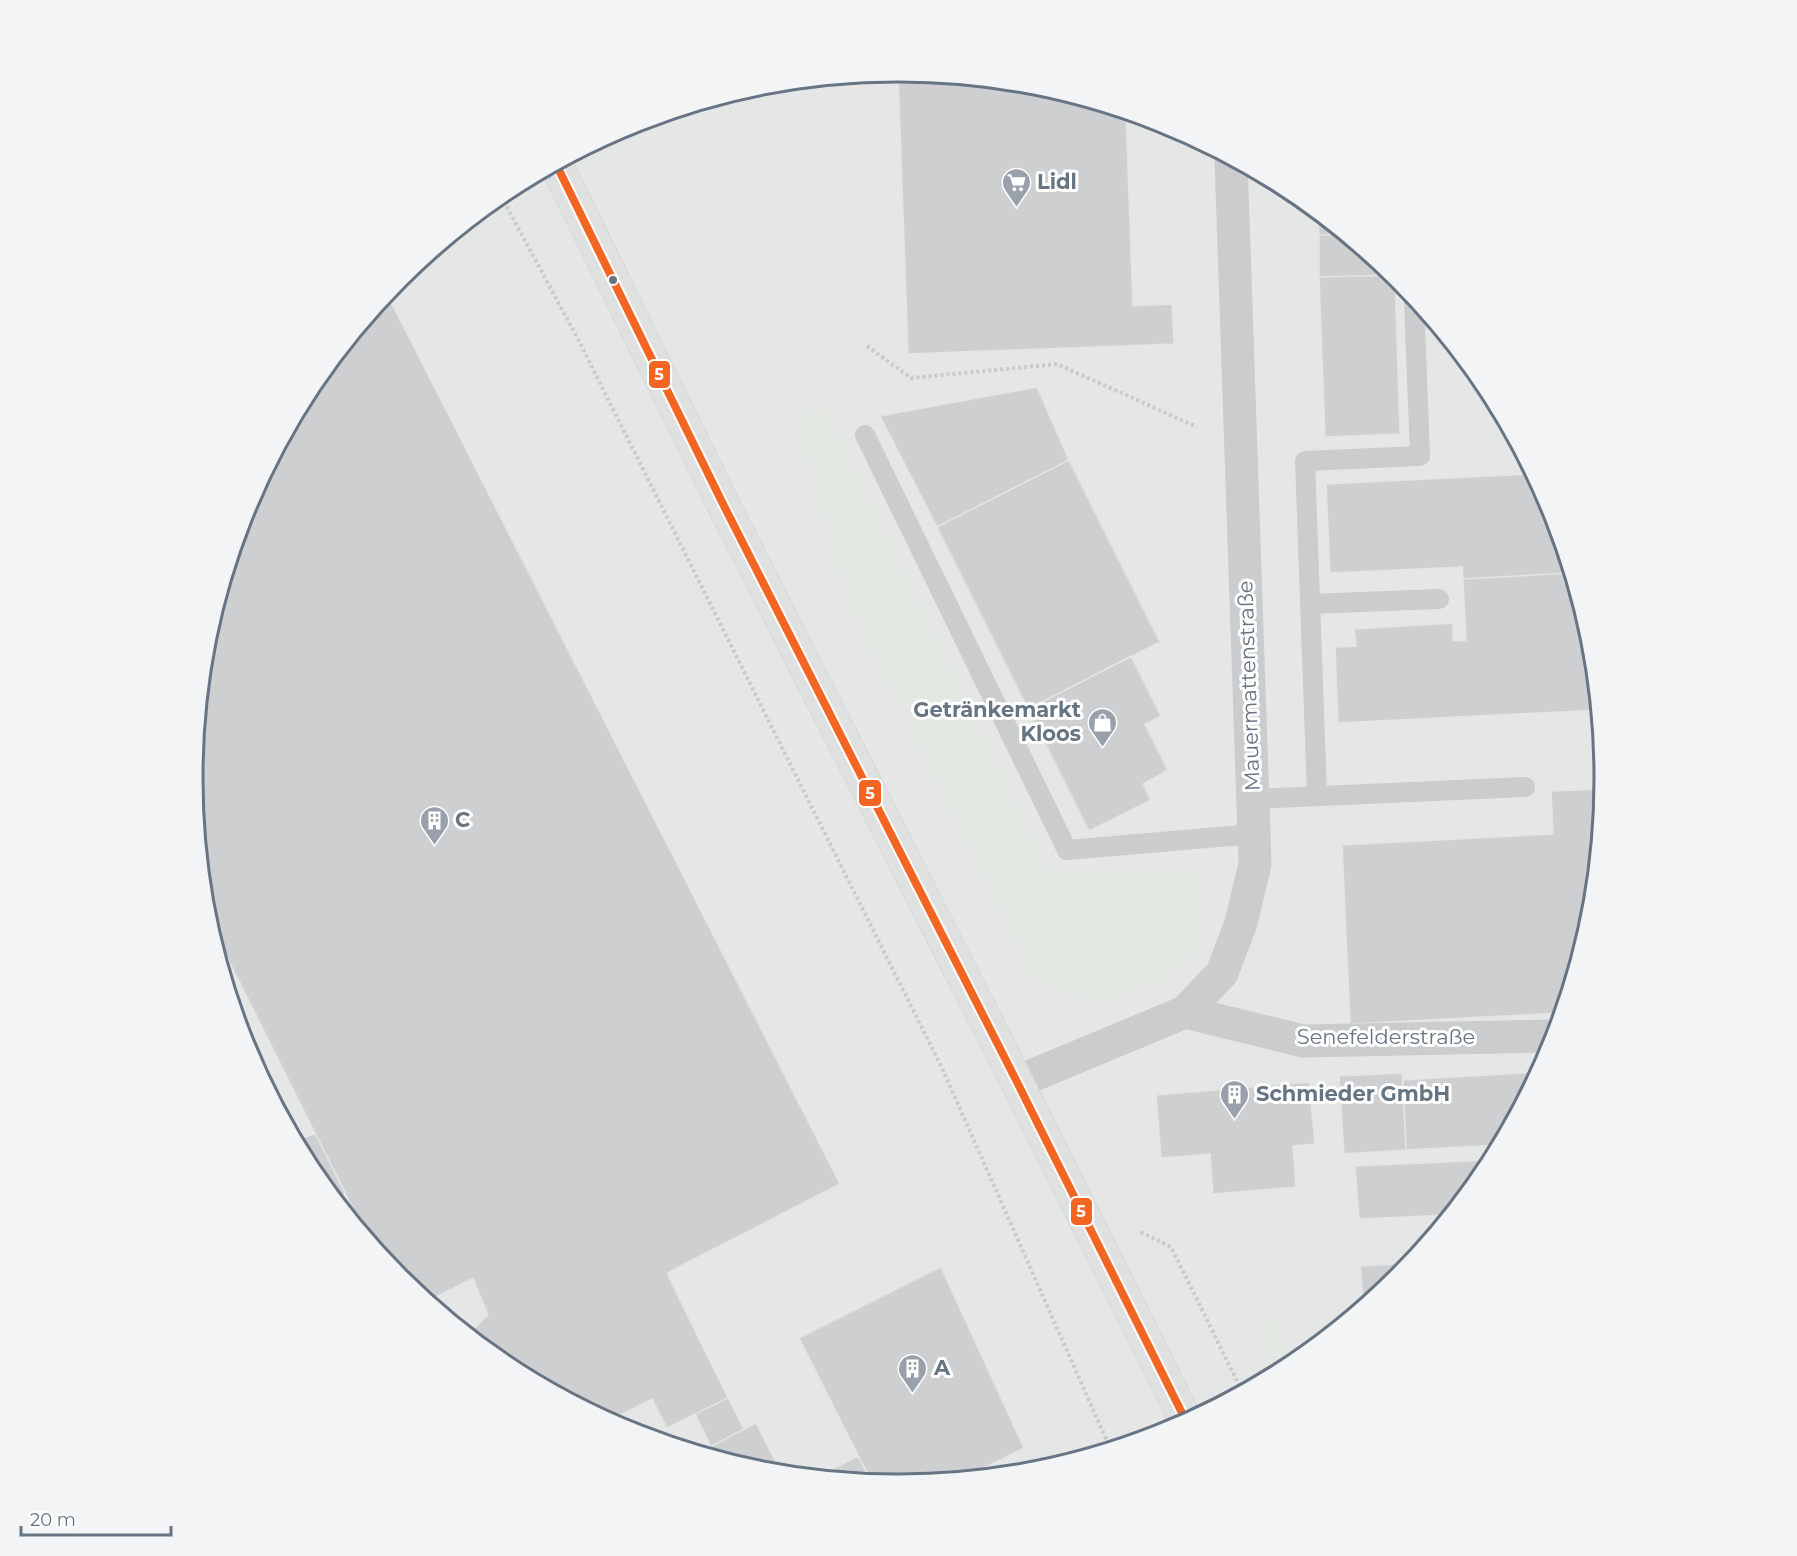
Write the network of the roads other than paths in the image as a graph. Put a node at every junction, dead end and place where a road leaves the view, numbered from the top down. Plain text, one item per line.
1 (1231, 168) edge
2 (560, 171) edge
3 (1414, 312) edge
4 (865, 435) dead end
5 (1439, 599) dead end
6 (1310, 604) junction
7 (1526, 788) dead end
8 (1317, 795) junction
9 (1253, 799) junction
10 (1254, 834) junction
11 (1185, 1012) junction
12 (1544, 1036) edge
13 (1017, 1082) junction
14 (1182, 1413) edge

1 - 9 street, Mauermattenstraße
2 - 13 street
3 - 6 lane
4 - 10 lane
5 - 6 lane
6 - 8 lane
7 - 8 lane
8 - 9 lane
9 - 10 street, Mauermattenstraße
10 - 11 street, Mauermattenstraße
11 - 12 street, Senefelderstraße
11 - 13 street, Mauermattenstraße
13 - 14 street

